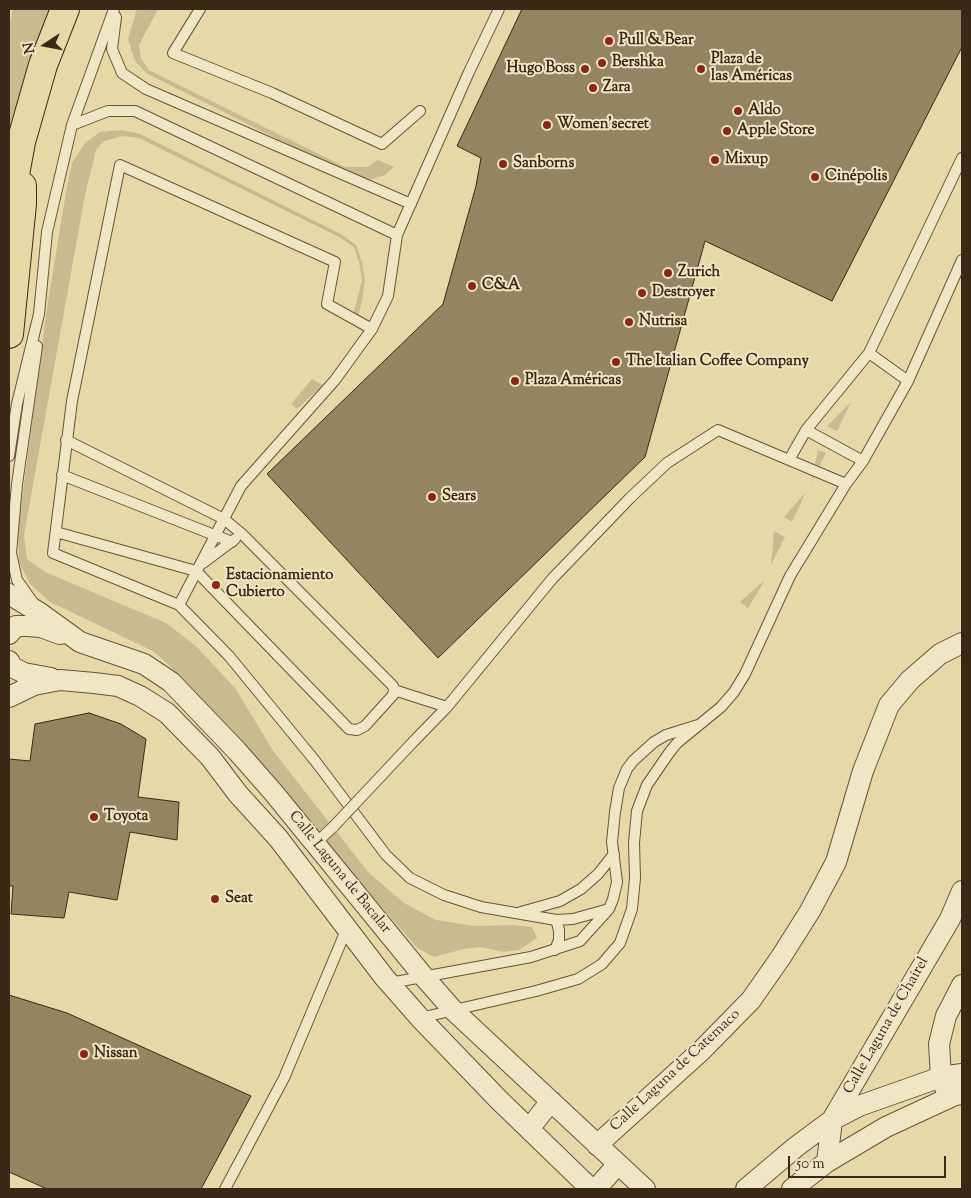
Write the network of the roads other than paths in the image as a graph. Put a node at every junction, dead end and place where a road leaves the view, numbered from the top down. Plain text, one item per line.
1 (65, 9) edge
2 (116, 9) edge
3 (200, 9) edge
4 (500, 9) edge
5 (420, 111) dead end
6 (72, 126) junction
7 (21, 142) junction
8 (962, 158) edge
9 (411, 204) junction
10 (9, 207) edge
11 (397, 235) junction
12 (962, 260) edge
13 (39, 314) junction
14 (372, 329) junction
15 (9, 334) edge
16 (869, 353) junction
17 (908, 381) junction
18 (806, 430) junction
19 (66, 440) junction
20 (9, 456) edge
21 (789, 460) junction
22 (863, 461) junction
23 (62, 475) junction
24 (846, 484) junction
25 (224, 519) junction
26 (56, 532) junction
27 (242, 534) junction
28 (216, 536) junction
29 (232, 542) junction
30 (198, 568) junction
31 (9, 594) edge
32 (179, 606) junction
33 (40, 613) junction
34 (9, 634) edge
35 (80, 642) junction
36 (962, 643) edge
37 (9, 661) edge
38 (60, 680) junction
39 (394, 690) junction
40 (9, 697) edge
41 (447, 707) junction
42 (702, 724) junction
43 (654, 742) junction
44 (669, 752) junction
45 (315, 844) junction
46 (614, 854) junction
47 (962, 893) edge
48 (609, 909) junction
49 (520, 912) junction
50 (556, 920) junction
51 (347, 928) junction
52 (555, 950) junction
53 (424, 977) junction
54 (389, 983) junction
55 (962, 985) edge
56 (453, 1010) junction
57 (420, 1018) junction
58 (962, 1074) edge
59 (941, 1077) junction
60 (956, 1096) edge
61 (551, 1101) junction
62 (832, 1120) junction
63 (529, 1129) junction
64 (598, 1145) junction
65 (827, 1162) junction
66 (618, 1164) junction
67 (225, 1189) edge
68 (591, 1189) edge
69 (596, 1189) edge
70 (645, 1189) edge
71 (746, 1189) edge
72 (792, 1189) edge

1 - 7 highway
2 - 6 lane
2 - 9 lane
3 - 5 lane
4 - 9 lane
6 - 11 lane
6 - 13 lane
7 - 10 highway
7 - 15 highway
8 - 16 lane
9 - 11 lane
11 - 14 lane
12 - 17 lane
13 - 20 lane
13 - 33 lane
14 - 19 lane
14 - 25 lane
16 - 17 lane
16 - 18 lane
17 - 22 lane
18 - 21 lane
18 - 22 lane
19 - 23 lane
19 - 25 lane
21 - 24 lane
21 - 41 lane
22 - 24 lane
23 - 26 lane
23 - 28 lane
24 - 42 lane
25 - 27 lane
25 - 28 lane
26 - 30 lane
26 - 32 lane
27 - 29 lane
27 - 39 lane
28 - 29 lane
28 - 30 lane
29 - 30 lane
30 - 32 lane
30 - 39 lane
31 - 33 street, Calle Laguna de Bacalar
32 - 49 lane
33 - 35 street, Calle Laguna de Bacalar
34 - 35 street
35 - 45 street, Calle Laguna de Bacalar
36 - 64 street, Calle Laguna de Catemaco
37 - 38 street
38 - 40 street, Calle Laguna de Bacalar
38 - 51 street, Calle Laguna de Bacalar
39 - 41 lane
41 - 45 lane, bridge
42 - 43 lane
42 - 44 lane
43 - 44 lane
43 - 46 lane
44 - 56 lane
45 - 53 street, Calle Laguna de Bacalar
46 - 48 lane
46 - 49 lane
47 - 62 street, Calle Laguna de Chairel
48 - 50 lane
48 - 52 lane
49 - 50 lane
50 - 52 lane
51 - 54 street, Calle Laguna de Bacalar
51 - 67 lane
52 - 53 lane
53 - 54 lane
53 - 56 street, Calle Laguna de Bacalar
54 - 57 street, Calle Laguna de Bacalar
55 - 59 street
56 - 57 lane
56 - 61 street, Calle Laguna de Bacalar
57 - 63 street, Calle Laguna de Bacalar
58 - 59 street
59 - 60 street
59 - 62 street
60 - 65 street
61 - 63 street
61 - 64 street, Calle Laguna de Bacalar
62 - 65 street, Calle Laguna de Chairel
62 - 71 street
63 - 68 street, Calle Laguna de Bacalar
64 - 66 street, Calle Laguna de Bacalar
65 - 72 street
66 - 69 street
66 - 70 street, Calle Laguna de Bacalar

